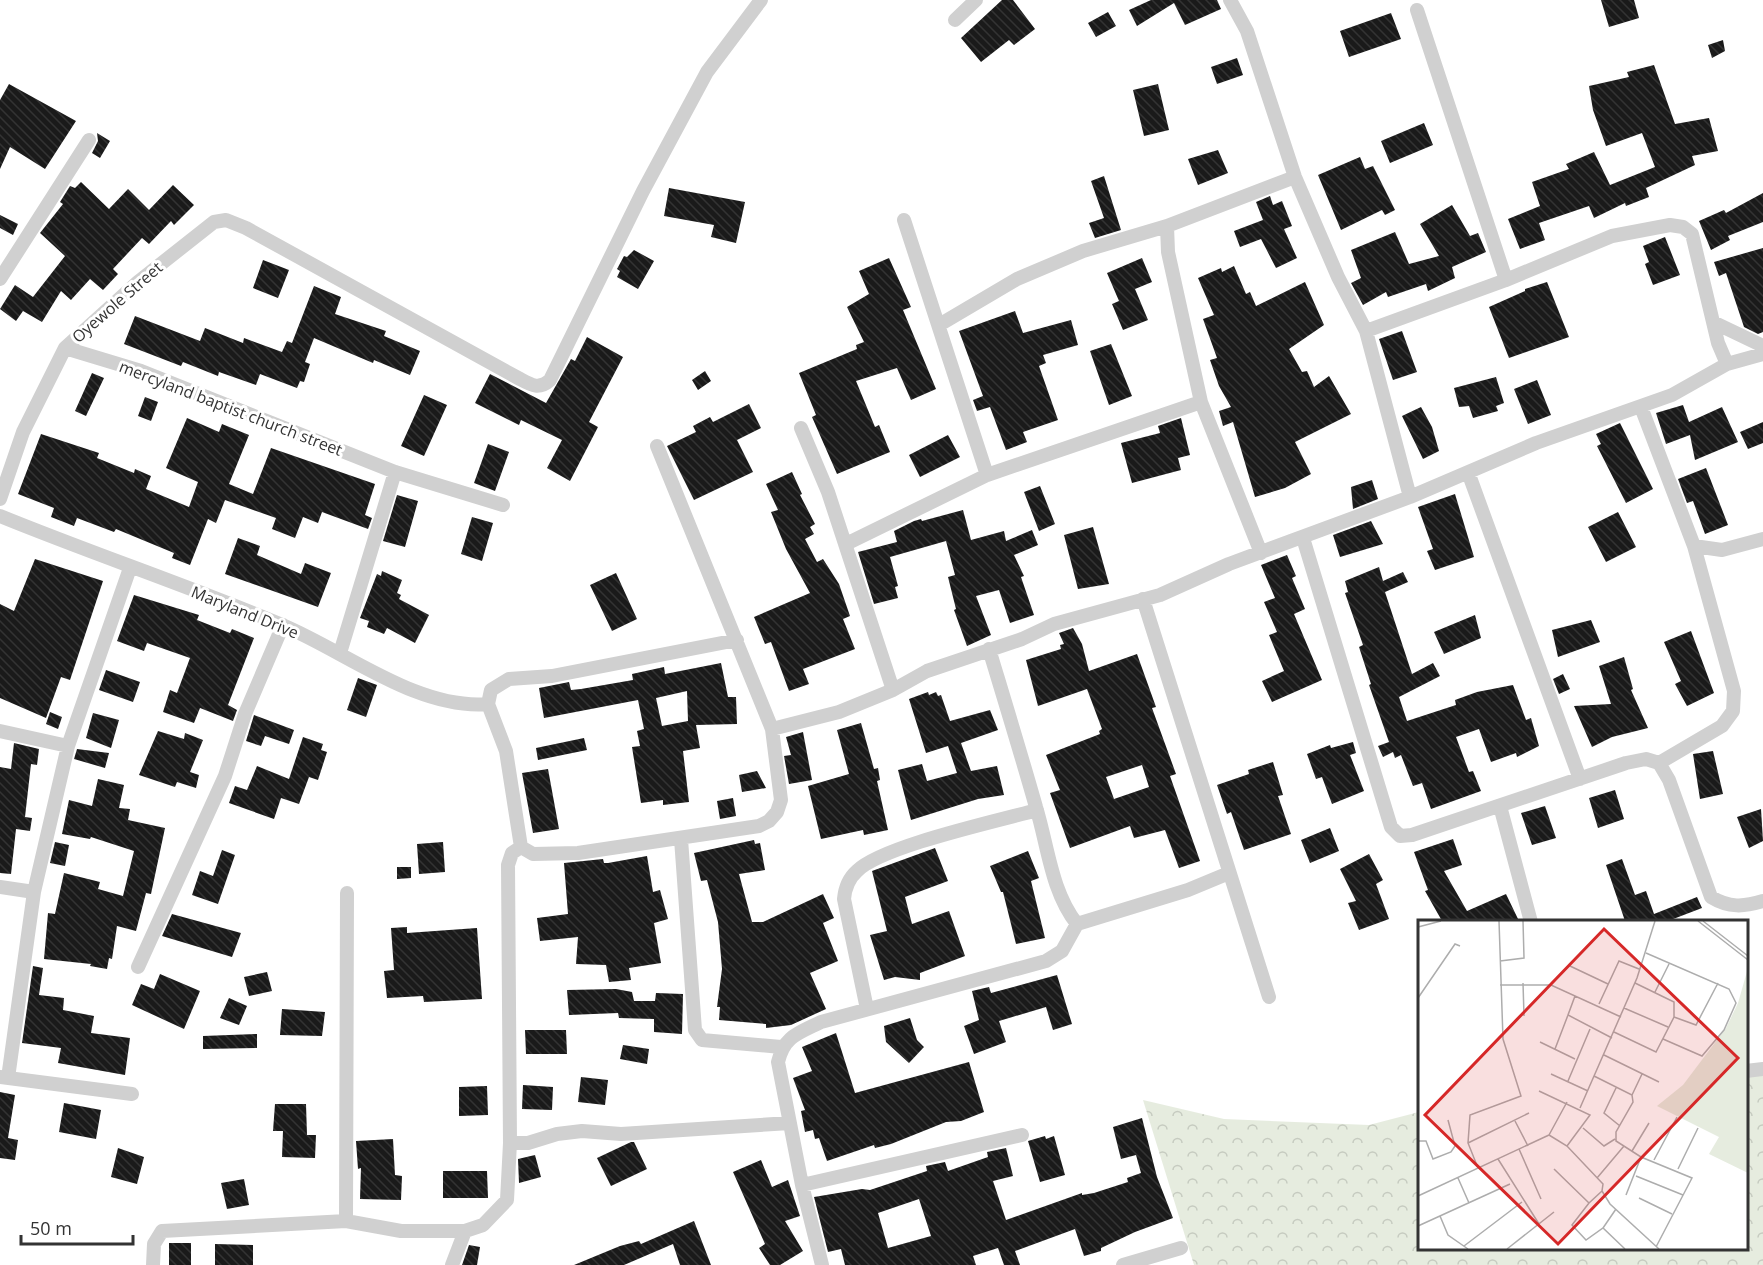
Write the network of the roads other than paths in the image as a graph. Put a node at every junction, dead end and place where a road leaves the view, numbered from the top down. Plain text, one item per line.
1 (761, 0) edge
2 (976, 0) edge
3 (1230, 0) edge
4 (1417, 10) dead end
5 (956, 20) dead end
6 (89, 140) dead end
7 (1295, 177) junction
8 (904, 220) dead end
9 (1167, 226) junction
10 (0, 279) edge
11 (1506, 280) junction
12 (1716, 323) junction
13 (939, 325) junction
14 (1366, 332) junction
15 (1763, 346) edge
16 (65, 348) junction
17 (1763, 354) edge
18 (1727, 364) junction
19 (1202, 402) junction
20 (1641, 407) junction
21 (801, 428) dead end
22 (657, 446) dead end
23 (395, 472) junction
24 (1468, 472) junction
25 (987, 475) junction
26 (1410, 497) junction
27 (0, 499) edge
28 (503, 505) dead end
29 (0, 516) edge
30 (1303, 538) junction
31 (1763, 539) edge
32 (846, 544) junction
33 (1694, 546) junction
34 (1261, 553) junction
35 (130, 568) junction
36 (1143, 599) junction
37 (283, 625) junction
38 (736, 639) junction
39 (989, 649) junction
40 (340, 653) junction
41 (892, 690) junction
42 (488, 704) junction
43 (772, 729) junction
44 (0, 731) edge
45 (68, 746) junction
46 (1659, 763) junction
47 (1580, 778) junction
48 (1500, 806) junction
49 (1037, 810) junction
50 (681, 839) junction
51 (521, 847) junction
52 (1229, 873) junction
53 (0, 887) edge
54 (34, 892) junction
55 (347, 893) dead end
56 (1763, 901) edge
57 (1531, 920) edge
58 (1077, 924) junction
59 (138, 967) dead end
60 (1269, 997) dead end
61 (867, 1009) junction
62 (782, 1047) junction
63 (1763, 1069) edge
64 (1748, 1071) edge
65 (4, 1078) edge
66 (132, 1094) dead end
67 (790, 1123) junction
68 (1022, 1135) dead end
69 (510, 1143) junction
70 (802, 1185) junction
71 (346, 1221) junction
72 (465, 1231) junction
73 (1181, 1248) dead end
74 (816, 1263) edge
75 (153, 1265) edge
76 (452, 1265) edge
77 (1123, 1265) edge

1 - 16 street, Oyewole Street
2 - 5 street
3 - 7 street
4 - 11 street
6 - 10 street
7 - 9 street
7 - 14 street
8 - 13 street
9 - 13 street
9 - 19 street
11 - 12 street
11 - 14 street
12 - 15 street
12 - 18 street
13 - 25 street
14 - 26 street
16 - 23 street, mercyland baptist church street
16 - 27 street, Oyewole Street
17 - 18 street
18 - 20 street
19 - 25 street
19 - 34 street
20 - 24 street
20 - 33 street
21 - 32 street
22 - 38 street
23 - 28 street, mercyland baptist church street
23 - 40 street
24 - 26 street
24 - 47 street
25 - 32 street
26 - 30 street
29 - 35 street, Maryland Drive
30 - 34 street
30 - 48 street
31 - 33 street
32 - 41 street
33 - 46 street
34 - 36 street
35 - 37 street, Maryland Drive
35 - 45 street
36 - 39 street
36 - 52 street
37 - 40 street, Maryland Drive
37 - 59 street
38 - 42 street
38 - 43 street
39 - 41 street
39 - 49 street
40 - 42 street, Maryland Drive
41 - 43 street
42 - 51 street
43 - 50 street
44 - 45 street
45 - 54 street
46 - 47 street
46 - 56 street
47 - 48 street
48 - 57 street
49 - 58 street
49 - 61 street
50 - 51 street
50 - 62 street
51 - 69 street
52 - 58 street
52 - 60 street
53 - 54 street
54 - 65 street
55 - 71 street
58 - 61 street
61 - 62 street
62 - 67 street
63 - 64 street
65 - 66 street
67 - 69 street
67 - 70 street
68 - 70 street
69 - 72 street
70 - 74 street
71 - 72 street
71 - 75 street
72 - 76 street
73 - 77 street

